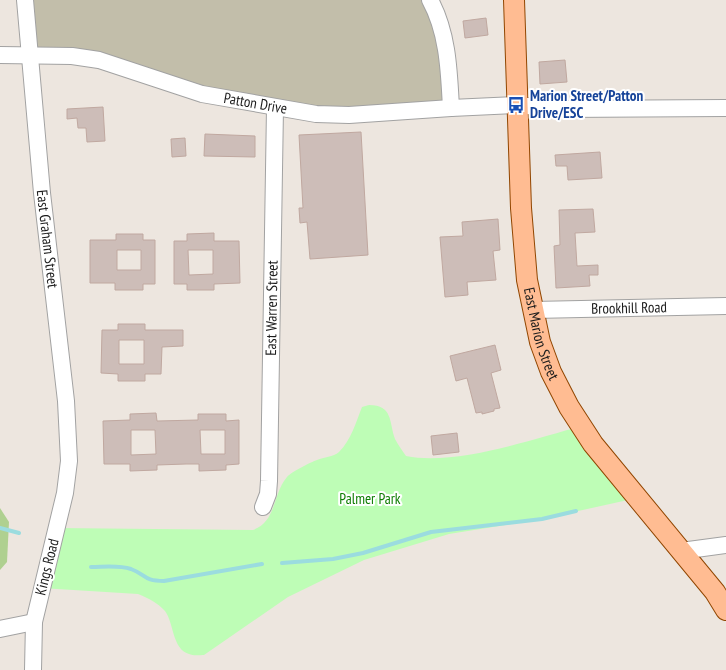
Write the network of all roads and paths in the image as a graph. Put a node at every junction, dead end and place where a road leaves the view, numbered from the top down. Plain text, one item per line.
1 (25, 0) edge
2 (430, 0) edge
3 (514, 0) edge
4 (0, 55) edge
5 (30, 55) junction
6 (516, 105) junction
7 (275, 108) junction
8 (450, 108) junction
9 (726, 108) edge
10 (726, 306) edge
11 (533, 310) junction
12 (68, 478) joint
13 (263, 507) dead end
14 (726, 545) edge
15 (681, 551) junction
16 (726, 610) edge
17 (34, 622) junction
18 (0, 629) edge
19 (33, 670) edge

1 - 5 street, East Graham Street
2 - 8 street
3 - 6 main road, East Marion Street
4 - 5 street, Patton Drive
5 - 7 street, Patton Drive
5 - 12 street, East Graham Street
6 - 8 street, Patton Drive
6 - 9 street
6 - 11 main road, East Marion Street
7 - 8 street, Patton Drive
7 - 13 street, East Warren Street
10 - 11 street, Brookhill Road
11 - 15 main road, East Marion Street
12 - 17 street, Kings Road
14 - 15 street
15 - 16 main road, East Marion Street
17 - 18 street
17 - 19 street

